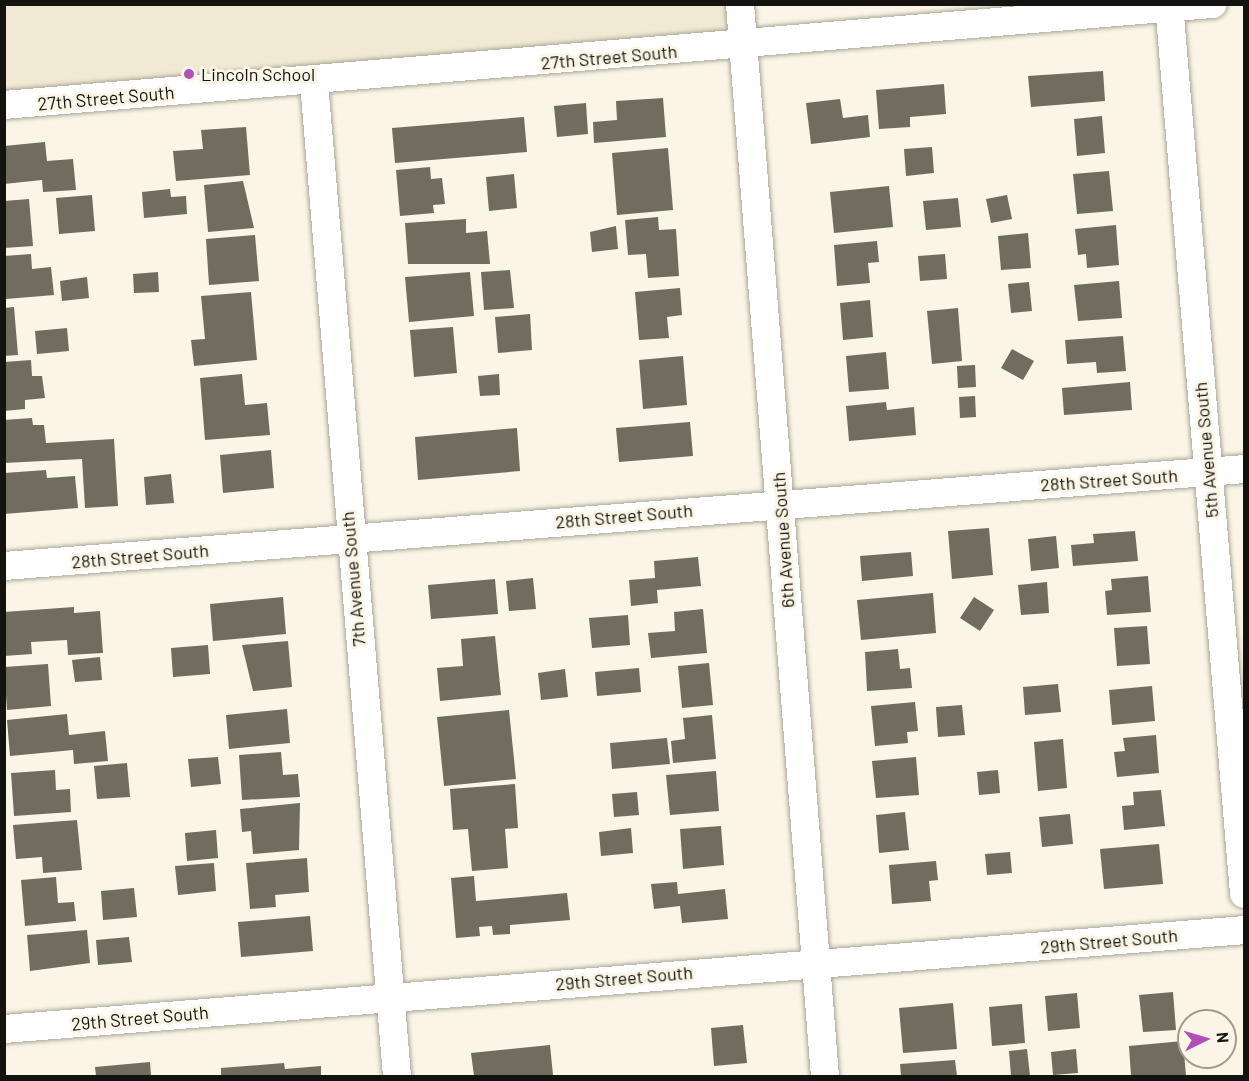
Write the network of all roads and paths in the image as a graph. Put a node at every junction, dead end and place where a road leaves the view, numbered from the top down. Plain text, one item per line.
1 (740, 4) edge
2 (1213, 4) edge
3 (1169, 6) edge
4 (743, 45) junction
5 (314, 82) junction
6 (4, 105) edge
7 (1245, 469) edge
8 (1208, 472) junction
9 (780, 504) junction
10 (349, 539) junction
11 (4, 566) edge
12 (1245, 894) edge
13 (1245, 930) edge
14 (816, 966) junction
15 (391, 998) junction
16 (4, 1029) edge
17 (397, 1077) edge
18 (825, 1077) edge

1 - 4 street, 6th Avenue South
2 - 3 street, 27th Street South
3 - 4 street, 27th Street South
3 - 8 street, 5th Avenue South
4 - 5 street, 27th Street South
4 - 9 street, 6th Avenue South
5 - 6 street, 27th Street South
5 - 10 street, 7th Avenue South
7 - 8 street, 28th Street South
8 - 9 street, 28th Street South
8 - 12 street, 5th Avenue South
9 - 10 street, 28th Street South
9 - 14 street, 6th Avenue South
10 - 11 street, 28th Street South
10 - 15 street, 7th Avenue South
13 - 14 street, 29th Street South
14 - 15 street, 29th Street South
14 - 18 street, 6th Avenue South
15 - 16 street, 29th Street South
15 - 17 street, 7th Avenue South

